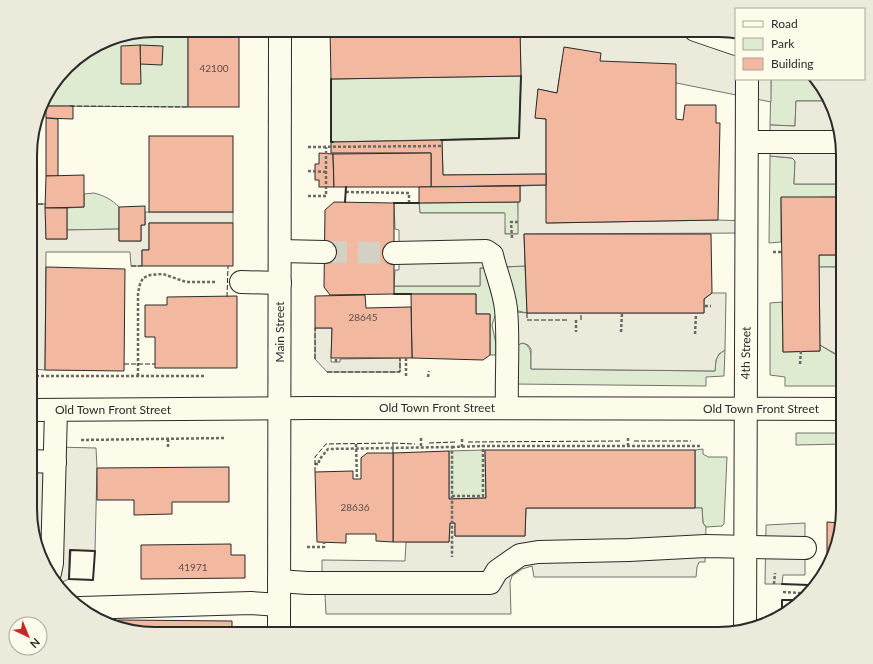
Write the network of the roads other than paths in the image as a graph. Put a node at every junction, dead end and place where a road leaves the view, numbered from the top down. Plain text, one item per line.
1 (280, 37) edge
2 (716, 37) edge
3 (735, 44) edge
4 (747, 80) edge
5 (747, 142) junction
6 (835, 142) edge
7 (280, 251) junction
8 (325, 252) tunnel mouth
9 (394, 253) tunnel mouth
10 (241, 282) road end
11 (280, 283) junction
12 (280, 408) junction
13 (507, 408) junction
14 (746, 409) junction
15 (836, 409) edge
16 (37, 410) edge
17 (56, 410) junction
18 (37, 461) edge
19 (55, 462) junction
20 (745, 547) junction
21 (805, 548) dead end
22 (52, 565) edge
23 (279, 581) junction
24 (279, 605) junction
25 (91, 608) edge
26 (745, 624) edge
27 (279, 627) edge

1 - 7 street, Main Street
2 - 3 street
4 - 5 street, 4th Street
5 - 6 street
5 - 14 street, 4th Street
7 - 8 street
7 - 11 street, Main Street
9 - 13 street
10 - 11 street
11 - 12 street, Main Street
12 - 13 street, Old Town Front Street
12 - 17 street, Old Town Front Street
12 - 23 street, Main Street
13 - 14 street, Old Town Front Street
14 - 15 street, Old Town Front Street
14 - 20 street, 4th Street
16 - 17 street, Old Town Front Street
17 - 19 street
18 - 19 street
19 - 22 street
20 - 21 street
20 - 23 street
20 - 26 street, 4th Street
23 - 24 street, Main Street
24 - 25 street
24 - 27 street, Main Street

